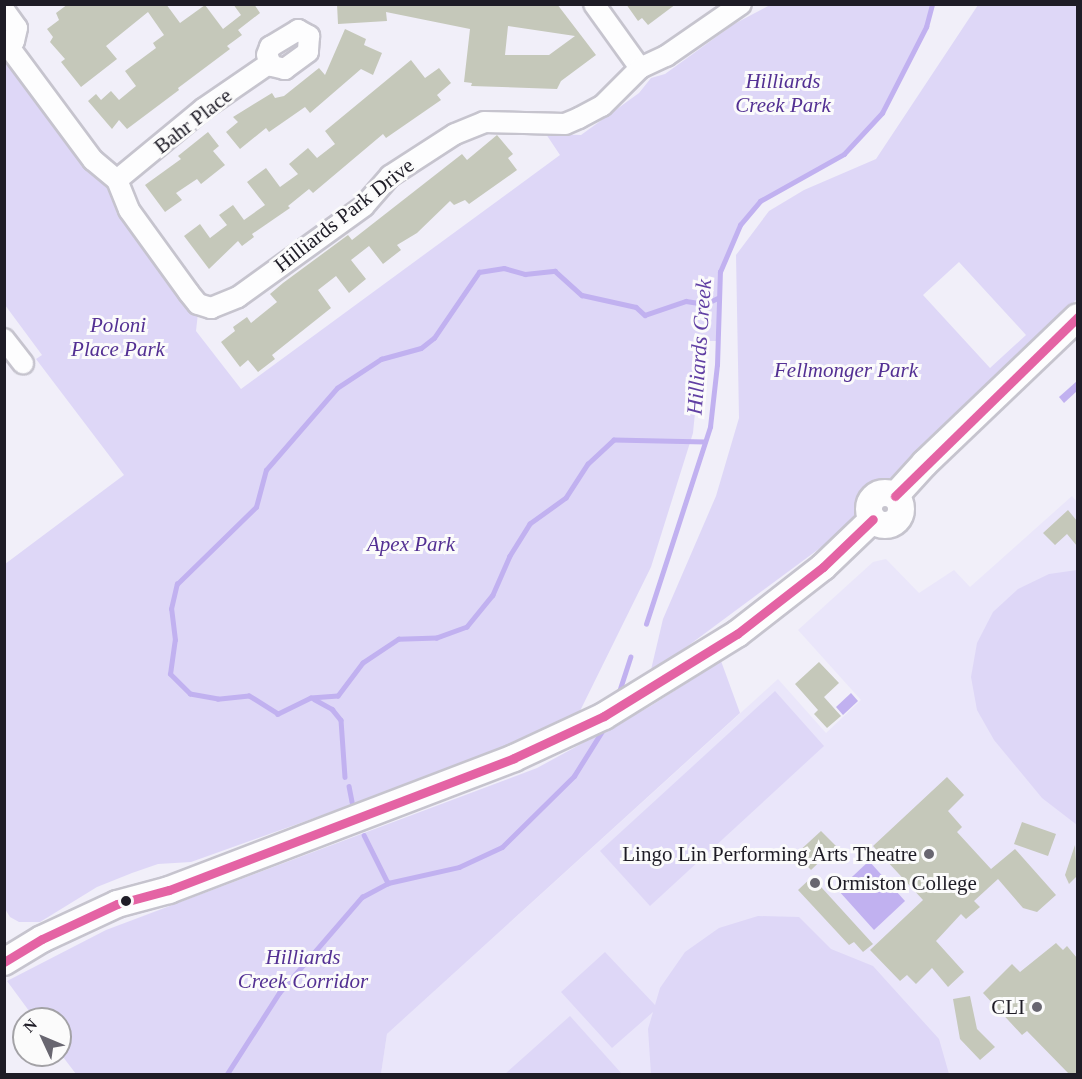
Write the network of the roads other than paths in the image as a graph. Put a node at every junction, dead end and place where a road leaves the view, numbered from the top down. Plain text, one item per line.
1 (594, 4) edge
2 (741, 4) edge
3 (14, 10) edge
4 (7, 48) edge
5 (270, 63) dead end
6 (640, 68) junction
7 (117, 180) junction
8 (1077, 316) edge
9 (4, 339) edge
10 (23, 363) dead end
11 (8, 953) edge

1 - 6 street
2 - 6 street, Hilliards Park Drive
3 - 4 street
4 - 7 street, Hilliards Park Drive
5 - 7 street, Bahr Place
6 - 7 street, Hilliards Park Drive
8 - 11 main road
9 - 10 street

